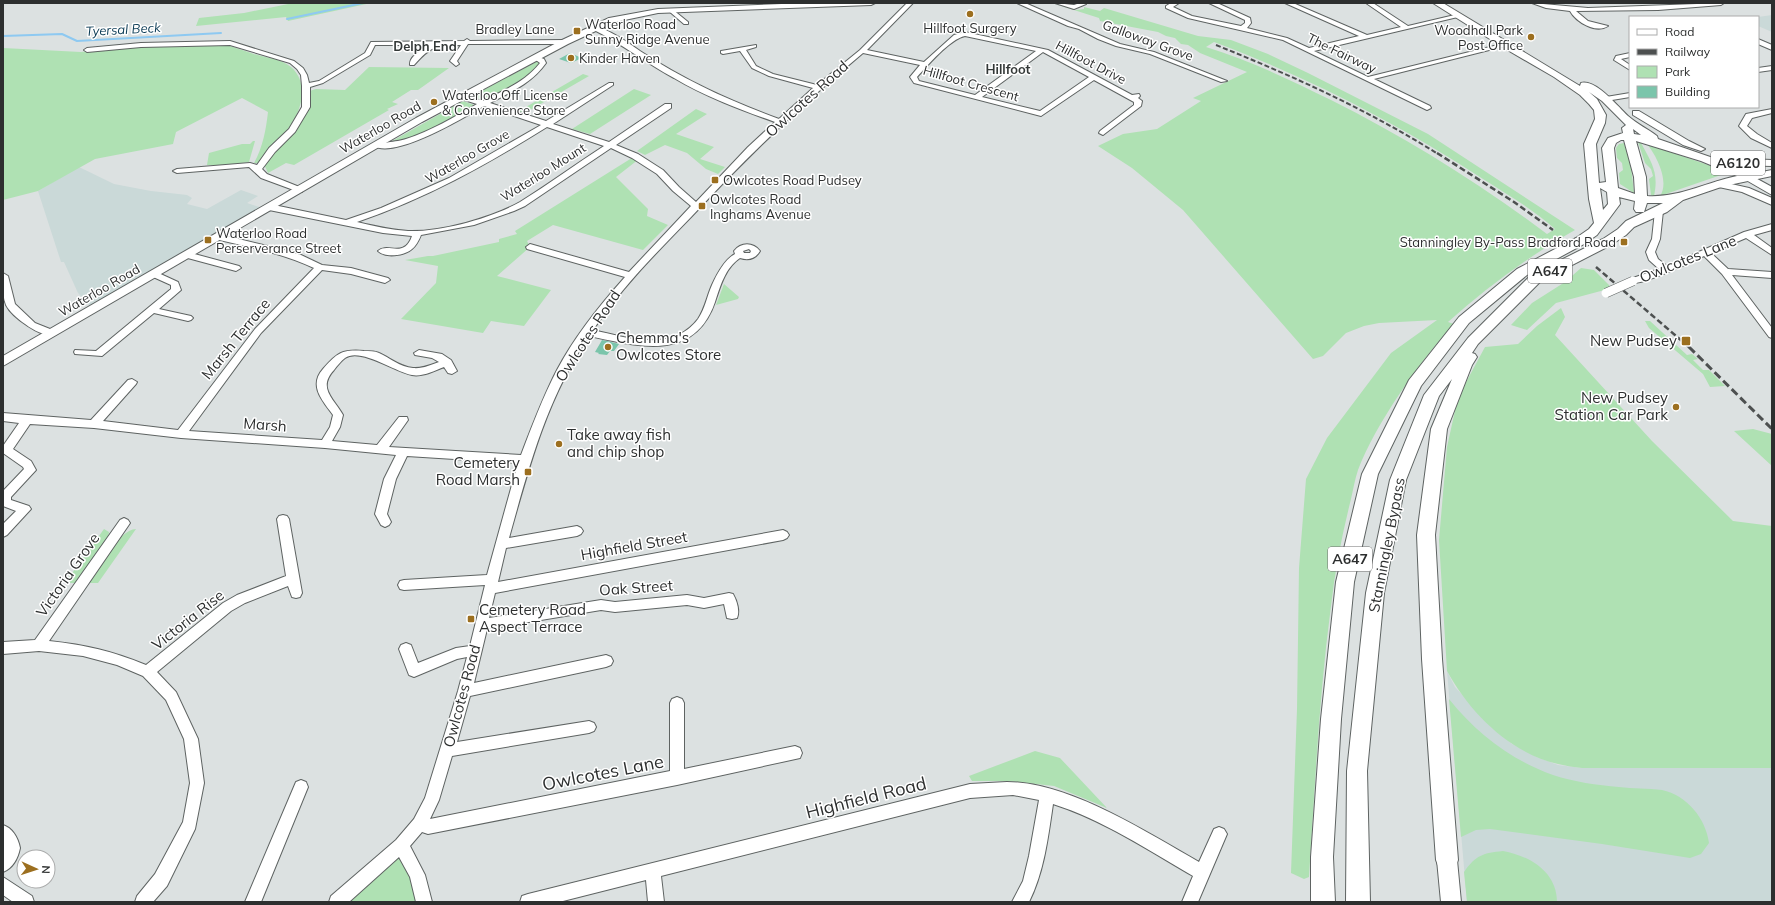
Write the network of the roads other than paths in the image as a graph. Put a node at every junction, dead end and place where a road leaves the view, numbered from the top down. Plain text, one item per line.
1 (871, 3) edge
2 (910, 3) edge
3 (1020, 3) edge
4 (1058, 3) edge
5 (1176, 3) edge
6 (1212, 3) edge
7 (1288, 3) edge
8 (1369, 3) edge
9 (1437, 3) edge
10 (1451, 3) edge
11 (1535, 3) edge
12 (1667, 3) edge
13 (1721, 3) edge
14 (1083, 4) edge
15 (1681, 8) junction
16 (1572, 9) junction
17 (672, 11) junction
18 (1459, 16) junction
19 (686, 23) dead end
20 (1605, 26) dead end
21 (594, 28) junction
22 (1243, 28) junction
23 (1407, 28) junction
24 (1366, 37) junction
25 (467, 41) junction
26 (440, 42) junction
27 (565, 42) junction
28 (1759, 42) edge
29 (1506, 45) junction
30 (754, 46) dead end
31 (1772, 48) edge
32 (87, 50) dead end
33 (742, 50) junction
34 (1042, 50) junction
35 (1308, 50) junction
36 (862, 51) junction
37 (723, 52) dead end
38 (1629, 55) edge
39 (536, 58) junction
40 (412, 64) dead end
41 (456, 64) dead end
42 (925, 64) junction
43 (1629, 67) edge
44 (1772, 68) edge
45 (1197, 70) junction
46 (1759, 70) edge
47 (1188, 75) dead end
48 (1093, 77) junction
49 (1367, 79) junction
50 (1223, 81) dead end
51 (611, 84) dead end
52 (306, 86) junction
53 (818, 87) junction
54 (1629, 95) edge
55 (464, 96) junction
56 (975, 98) junction
57 (1606, 99) junction
58 (483, 104) junction
59 (668, 106) dead end
60 (1427, 108) dead end
61 (1772, 111) edge
62 (1636, 113) dead end
63 (1625, 119) junction
64 (1646, 119) junction
65 (781, 122) junction
66 (545, 125) junction
67 (1104, 133) dead end
68 (1629, 137) junction
69 (1659, 142) junction
70 (378, 145) junction
71 (610, 145) junction
72 (1772, 146) edge
73 (1703, 154) junction
74 (203, 159) dead end
75 (1772, 163) edge
76 (199, 169) junction
77 (258, 170) junction
78 (176, 171) dead end
79 (1593, 174) junction
80 (1772, 174) edge
81 (1750, 178) junction
82 (1724, 182) junction
83 (299, 190) junction
84 (1612, 190) junction
85 (1772, 192) edge
86 (1678, 198) junction
87 (1642, 199) junction
88 (1772, 202) edge
89 (696, 206) junction
90 (269, 207) junction
91 (1659, 211) junction
92 (349, 223) junction
93 (1600, 224) junction
94 (1630, 224) junction
95 (1772, 227) edge
96 (417, 233) junction
97 (1747, 234) junction
98 (218, 237) junction
99 (530, 247) dead end
100 (382, 251) dead end
101 (1705, 252) junction
102 (1772, 252) edge
103 (187, 254) junction
104 (740, 255) dead end
105 (320, 267) junction
106 (236, 268) dead end
107 (1666, 270) junction
108 (1725, 272) junction
109 (154, 274) junction
110 (630, 274) junction
111 (1772, 275) edge
112 (3, 276) edge
113 (385, 280) dead end
114 (1606, 293) dead end
115 (152, 310) junction
116 (1502, 312) junction
117 (188, 318) dead end
118 (1769, 327) edge
119 (587, 332) junction
120 (52, 333) junction
121 (1772, 335) edge
122 (80, 352) dead end
123 (418, 353) dead end
124 (3, 362) edge
125 (132, 382) dead end
126 (3, 417) edge
127 (27, 420) junction
128 (403, 420) dead end
129 (94, 424) junction
130 (181, 434) junction
131 (325, 444) junction
132 (380, 450) junction
133 (4, 451) edge
134 (403, 452) junction
135 (525, 459) junction
136 (283, 519) dead end
137 (385, 522) dead end
138 (124, 523) dead end
139 (577, 531) dead end
140 (3, 532) edge
141 (783, 536) dead end
142 (501, 544) junction
143 (294, 579) junction
144 (491, 584) junction
145 (404, 585) dead end
146 (296, 593) dead end
147 (732, 614) dead end
148 (481, 625) junction
149 (39, 644) junction
150 (3, 648) edge
151 (406, 649) dead end
152 (475, 650) junction
153 (606, 661) dead end
154 (148, 672) junction
155 (465, 691) junction
156 (677, 702) dead end
157 (589, 727) dead end
158 (448, 750) junction
159 (795, 754) dead end
160 (677, 778) junction
161 (302, 787) dead end
162 (1047, 795) junction
163 (418, 824) junction
164 (3, 832) edge
165 (1219, 834) dead end
166 (401, 845) junction
167 (1322, 857) junction
168 (1447, 860) joint
169 (3, 864) edge
170 (653, 872) junction
171 (1202, 872) junction
172 (3, 884) edge
173 (26, 902) edge
174 (143, 902) edge
175 (253, 902) edge
176 (337, 902) edge
177 (424, 902) edge
178 (528, 902) edge
179 (656, 902) edge
180 (1020, 902) edge
181 (1190, 902) edge
182 (1316, 902) edge
183 (1323, 902) edge
184 (1358, 902) edge
185 (1451, 902) edge

1 - 17 main road, Waterloo Road
2 - 36 street, Owlcotes Road
3 - 45 street, Galloway Grove
4 - 14 street
5 - 22 street, The Fairway
6 - 22 street
7 - 24 street
8 - 23 street
9 - 18 highway
10 - 57 highway
11 - 16 street
12 - 15 street
13 - 15 street
15 - 16 street
16 - 20 street
17 - 19 street
17 - 21 main road, Waterloo Road
18 - 23 street
18 - 29 highway
21 - 27 main road, Waterloo Road
21 - 65 street
22 - 35 street, The Fairway
23 - 24 street
24 - 35 street
25 - 26 street, Bradley Lane
25 - 27 street, Bradley Lane
25 - 41 street
26 - 40 street
26 - 52 street, Bradley Lane
27 - 39 main road, Waterloo Road
28 - 31 street
29 - 49 street
29 - 79 highway
30 - 33 street
32 - 52 street
33 - 37 street
33 - 53 street
34 - 42 street, Hillfoot Drive
34 - 48 street, Hillfoot Drive
34 - 56 street
35 - 49 street, The Fairway
36 - 42 street
36 - 53 street, Owlcotes Road
38 - 43 street
39 - 55 main road, Waterloo Road
39 - 58 street
42 - 56 street, Hillfoot Crescent
44 - 46 street
45 - 47 street
45 - 50 street, Galloway Grove
48 - 56 street, Hillfoot Crescent
48 - 67 street, Hillfoot Drive
49 - 60 street, The Fairway
51 - 66 street, Waterloo Grove
52 - 77 street
53 - 65 street, Owlcotes Road
54 - 57 street
55 - 58 street
55 - 70 main road, Waterloo Road
57 - 63 highway
58 - 66 street
58 - 70 street
59 - 71 street, Waterloo Mount
61 - 72 street
62 - 64 street
63 - 64 street
63 - 68 highway, A647
63 - 69 highway
64 - 73 street
65 - 89 street, Owlcotes Road
66 - 71 street
66 - 92 street, Waterloo Grove
68 - 69 highway
68 - 84 highway, Stanningley Bypass
68 - 87 highway, A647
69 - 73 highway
70 - 83 main road, Waterloo Road
71 - 89 street
71 - 96 street, Waterloo Mount
73 - 75 highway, A6120
73 - 81 highway
73 - 82 highway
74 - 76 street
76 - 77 street
76 - 78 street
77 - 83 street
79 - 84 highway
79 - 93 highway
80 - 81 highway, A6120
81 - 82 highway
81 - 85 main road
82 - 86 highway
82 - 88 main road
83 - 90 main road, Waterloo Road
84 - 87 highway
84 - 93 highway, Stanningley Bypass
86 - 87 highway
86 - 91 highway, Stanningley Bypass / A647
87 - 94 highway, A647
89 - 110 street, Owlcotes Road
90 - 92 street, Waterloo Mount
90 - 98 main road, Waterloo Road
91 - 94 highway, Stanningley Bypass / A647
91 - 107 street
92 - 96 street, Waterloo Mount
93 - 167 highway, Stanningley Bypass / A647
94 - 116 highway, Stanningley Bypass / A647
95 - 97 street, Owlcotes Lane
96 - 100 street
97 - 101 street, Owlcotes Lane
97 - 102 street
98 - 103 main road, Waterloo Road
98 - 105 street
99 - 110 street
101 - 107 street, Owlcotes Lane
101 - 108 street
103 - 106 street
103 - 109 main road, Waterloo Road
104 - 119 street
105 - 113 street
105 - 130 street, Marsh Terrace
107 - 114 street, Owlcotes Lane, bridge
108 - 111 street
108 - 118 street
109 - 115 street
109 - 120 main road, Waterloo Road
110 - 119 street, Owlcotes Road
112 - 120 street
115 - 117 street
115 - 122 street
116 - 168 highway
116 - 184 highway, Stanningley Bypass / A647
118 - 121 street
119 - 135 street, Owlcotes Road
120 - 124 main road, Waterloo Road
123 - 131 street
125 - 129 street
126 - 127 street, Marsh
127 - 129 street, Marsh
127 - 133 street
128 - 132 street
129 - 130 street, Marsh
130 - 131 street, Marsh
131 - 132 street, Marsh
132 - 134 street, Marsh
133 - 140 street
134 - 135 street, Marsh
134 - 137 street
135 - 142 street, Owlcotes Road
136 - 143 street
138 - 149 street, Victoria Grove
139 - 142 street
141 - 144 street, Highfield Street
142 - 144 street, Owlcotes Road
143 - 146 street
143 - 154 street, Victoria Rise
144 - 145 street, Highfield Street
144 - 148 street, Owlcotes Road
147 - 148 street, Oak Street
148 - 152 street, Owlcotes Road
149 - 150 street
149 - 154 street
151 - 152 street
152 - 155 street, Owlcotes Road
153 - 155 street
154 - 174 street
155 - 158 street, Owlcotes Road
156 - 160 street
157 - 158 street
158 - 163 street, Owlcotes Road
159 - 160 street, Owlcotes Lane
160 - 163 street, Owlcotes Lane
161 - 175 street
162 - 170 street, Highfield Road
162 - 171 street, Highfield Road
162 - 180 street
163 - 166 street, Owlcotes Road
164 - 169 street
165 - 171 street
166 - 176 street, Owlcotes Road
166 - 177 street
167 - 182 highway
167 - 183 highway, Stanningley Bypass / A647
168 - 185 main road
170 - 178 street, Highfield Road
170 - 179 street
171 - 181 street
172 - 173 street

